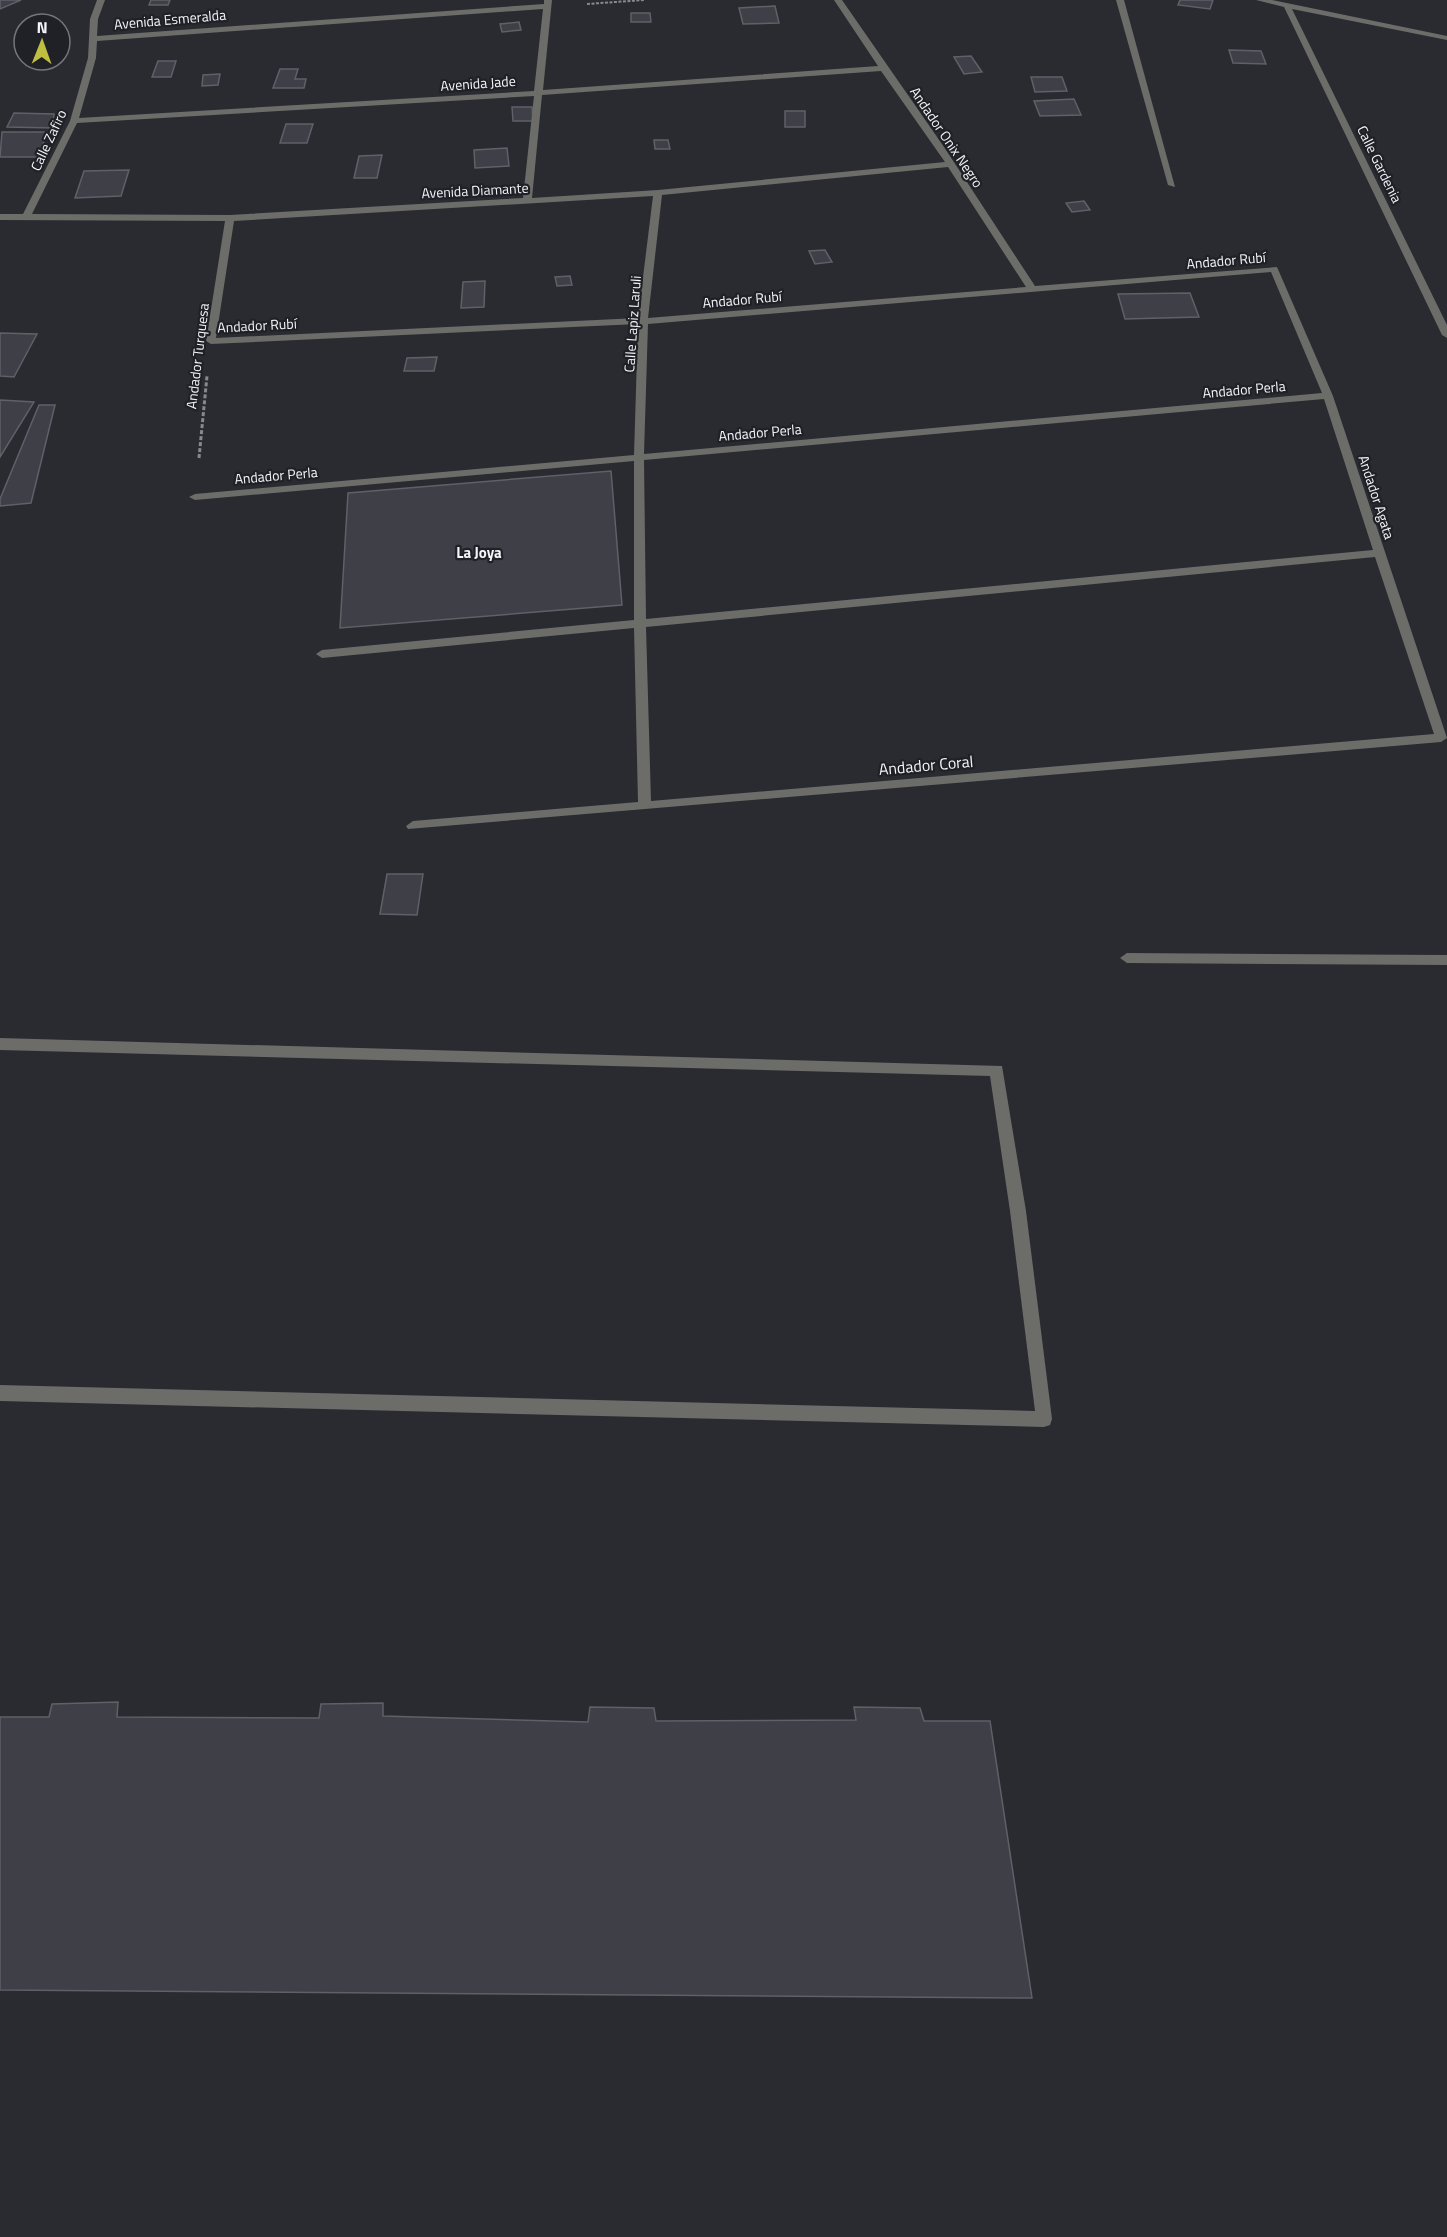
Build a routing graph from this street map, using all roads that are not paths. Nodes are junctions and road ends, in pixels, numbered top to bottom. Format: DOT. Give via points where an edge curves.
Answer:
graph roads {
  1 [pos="101,0"];
  2 [pos="838,0"];
  3 [pos="1120,0"];
  4 [pos="1260,0"];
  5 [pos="548,3"];
  6 [pos="1287,6"];
  7 [pos="1447,38"];
  8 [pos="93,39"];
  9 [pos="882,68"];
  10 [pos="539,93"];
  11 [pos="74,121"];
  12 [pos="950,164"];
  13 [pos="1172,185"];
  14 [pos="658,193"];
  15 [pos="527,201"];
  16 [pos="0,217"];
  17 [pos="26,218"];
  18 [pos="230,218"];
  19 [pos="1274,269"];
  20 [pos="1032,289"];
  21 [pos="643,321"];
  22 [pos="1447,335"];
  23 [pos="211,341"];
  24 [pos="1328,396"];
  25 [pos="639,458"];
  26 [pos="195,498"];
  27 [pos="1380,553"];
  28 [pos="640,622"];
  29 [pos="322,654"];
  30 [pos="1441,738"];
  31 [pos="645,806"];
  32 [pos="413,826"];
  33 [pos="1127,958"];
  34 [pos="1447,960"];
  35 [pos="0,1044"];
  36 [pos="0,1393"];
  1 -- 8 [label="street, Calle Zafiro" via="94,19"];
  2 -- 9 [label="street, Andador Onix Negro"];
  3 -- 13 [label="street"];
  4 -- 6 [label="street"];
  5 -- 8 [label="street, Avenida Esmeralda"];
  5 -- 10 [label="street"];
  6 -- 7 [label="street"];
  6 -- 22 [label="street, Calle Gardenia"];
  8 -- 11 [label="street, Calle Zafiro" via="92,58"];
  9 -- 10 [label="street, Avenida Jade"];
  9 -- 12 [label="street, Andador Onix Negro"];
  10 -- 11 [label="street, Avenida Jade"];
  10 -- 15 [label="street"];
  11 -- 17 [label="street, Calle Zafiro"];
  12 -- 14 [label="street, Avenida Diamante"];
  12 -- 20 [label="street, Andador Onix Negro"];
  14 -- 15 [label="street, Avenida Diamante"];
  14 -- 21 [label="street, Calle Lapiz Laruli"];
  15 -- 18 [label="street, Avenida Diamante"];
  16 -- 17 [label="street, Avenida Diamante"];
  17 -- 18 [label="street, Avenida Diamante"];
  18 -- 23 [label="street, Andador Turquesa"];
  19 -- 20 [label="street, Andador Rubí"];
  19 -- 24 [label="street, Andador Agata"];
  20 -- 21 [label="street, Andador Rubí"];
  21 -- 23 [label="street, Andador Rubí"];
  21 -- 25 [label="street, Calle Lapiz Laruli"];
  24 -- 25 [label="street, Andador Perla"];
  24 -- 27 [label="street, Andador Agata"];
  25 -- 26 [label="street, Andador Perla"];
  25 -- 28 [label="street, Calle Lapiz Laruli"];
  27 -- 28 [label="street"];
  27 -- 30 [label="street, Andador Agata"];
  28 -- 29 [label="street"];
  28 -- 31 [label="street, Calle Lapiz Laruli"];
  30 -- 31 [label="street, Andador Coral"];
  31 -- 32 [label="street, Andador Coral"];
  33 -- 34 [label="street"];
  35 -- 36 [label="street" via="997,1070 1044,1419"];
}
